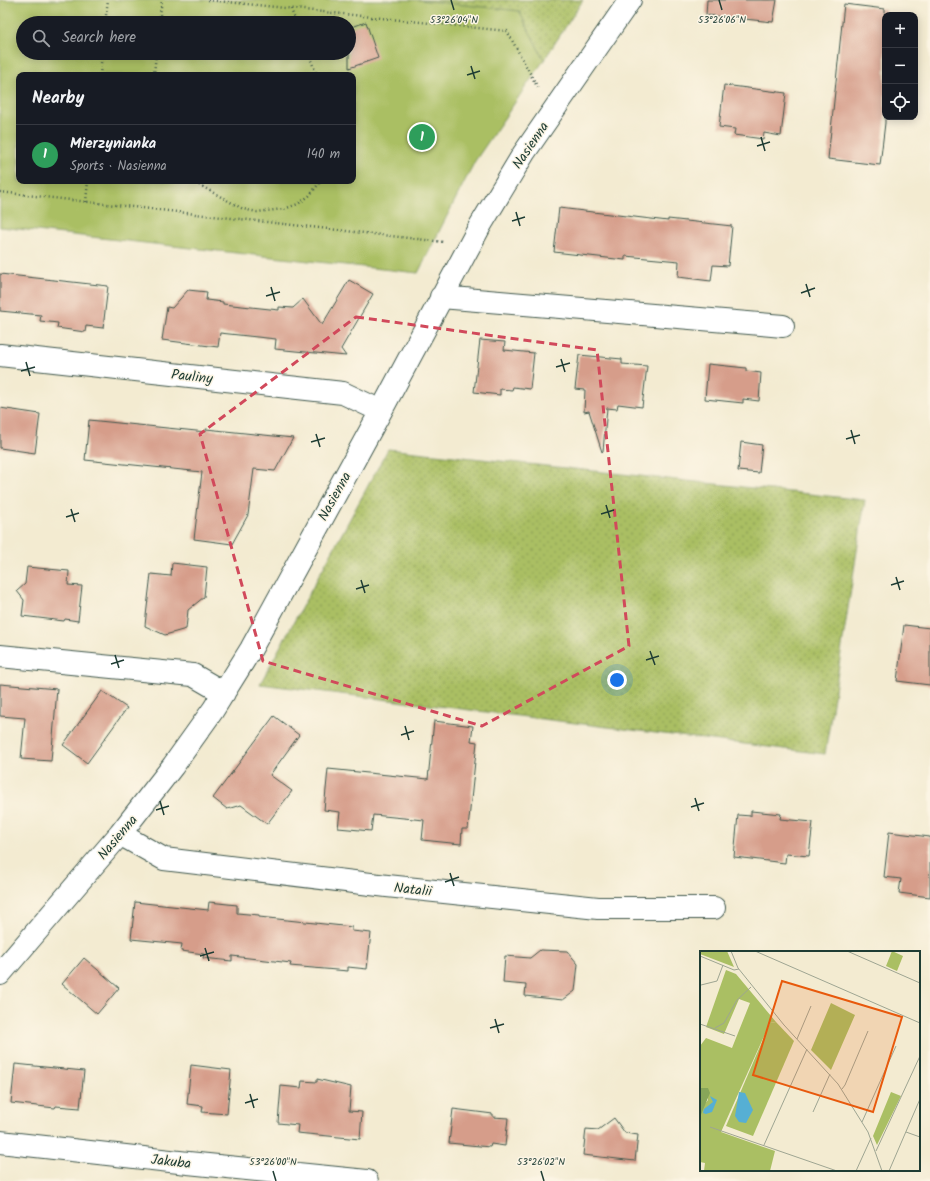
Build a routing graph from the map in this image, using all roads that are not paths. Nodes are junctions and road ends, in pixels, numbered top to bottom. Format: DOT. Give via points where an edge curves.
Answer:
graph roads {
  1 [pos="630,0"];
  2 [pos="441,297"];
  3 [pos="783,326"];
  4 [pos="0,355"];
  5 [pos="381,411"];
  6 [pos="0,656"];
  7 [pos="224,693"];
  8 [pos="120,834"];
  9 [pos="714,908"];
  10 [pos="0,974"];
  11 [pos="0,1142"];
  12 [pos="367,1181"];
  1 -- 2 [label="street, Nasienna" via="515,168"];
  2 -- 3 [label="street"];
  2 -- 5 [label="street, Nasienna"];
  4 -- 5 [label="street, Pauliny" via="343,393"];
  5 -- 7 [label="street, Nasienna" via="251,649"];
  6 -- 7 [label="street" via="193,675"];
  7 -- 8 [label="street, Nasienna" via="195,737"];
  8 -- 9 [label="street, Natalii" via="164,859 598,908"];
  8 -- 10 [label="street, Nasienna"];
  11 -- 12 [label="street, Jakuba"];
}
